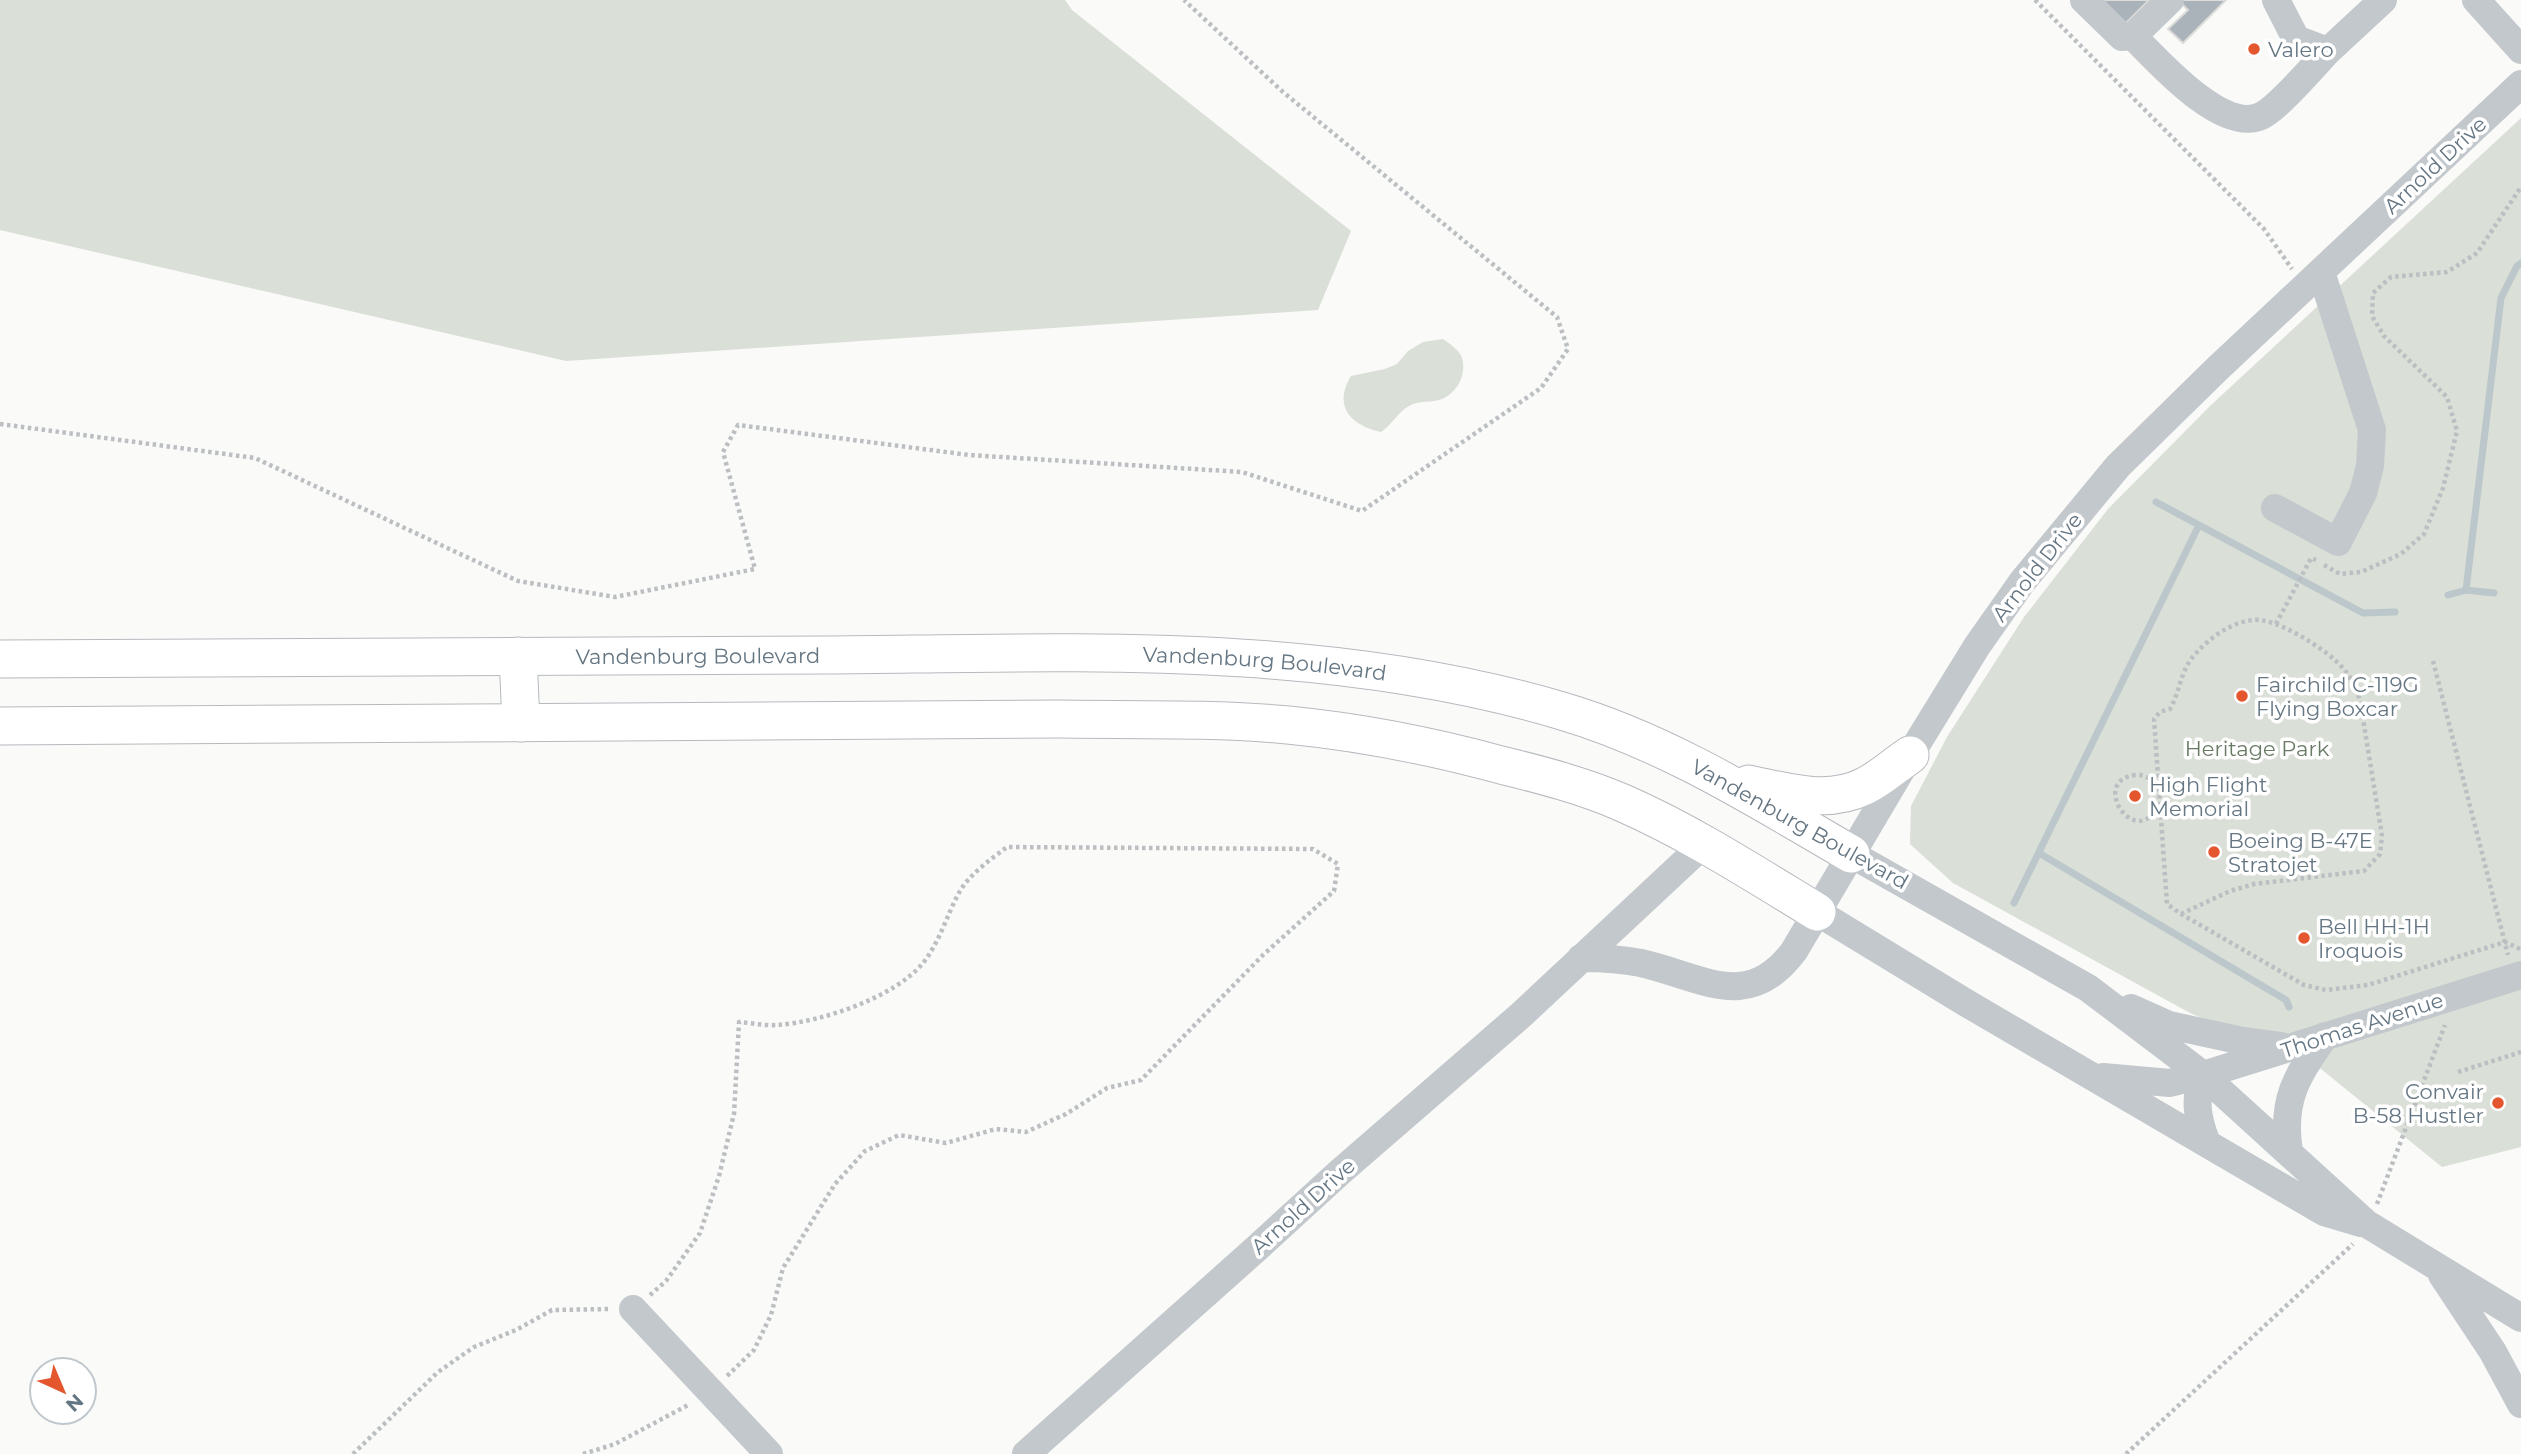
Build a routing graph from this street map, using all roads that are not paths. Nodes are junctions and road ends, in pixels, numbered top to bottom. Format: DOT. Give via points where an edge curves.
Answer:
graph roads {
  1 [pos="2084,0"];
  2 [pos="2170,0"];
  3 [pos="2276,0"];
  4 [pos="2383,0"];
  5 [pos="2476,0"];
  6 [pos="2133,36"];
  7 [pos="2521,50"];
  8 [pos="2328,51"];
  9 [pos="2521,84"];
  10 [pos="2313,279"];
  11 [pos="2275,508"];
  12 [pos="518,656"];
  13 [pos="0,659"];
  14 [pos="521,723"];
  15 [pos="0,726"];
  16 [pos="1910,755"];
  17 [pos="1721,779"];
  18 [pos="1704,844"];
  19 [pos="1851,854"];
  20 [pos="1817,912"];
  21 [pos="1581,958"];
  22 [pos="2517,976"];
  23 [pos="2088,988"];
  24 [pos="2325,1035"];
  25 [pos="2290,1048"];
  26 [pos="2091,1075"];
  27 [pos="2203,1075"];
  28 [pos="2206,1141"];
  29 [pos="2289,1152"];
  30 [pos="2367,1224"];
  31 [pos="2439,1269"];
  32 [pos="633,1309"];
  33 [pos="2521,1318"];
  34 [pos="2521,1404"];
  35 [pos="769,1454"];
  36 [pos="1026,1454"];
  1 -- 6 [label="street" via="2122,37"];
  2 -- 6 [label="street"];
  3 -- 8 [label="street" via="2297,39"];
  4 -- 8 [label="street"];
  5 -- 7 [label="street"];
  6 -- 8 [label="street" via="2218,111 2242,119 2261,116"];
  9 -- 10 [label="street, Arnold Drive"];
  10 -- 11 [label="street" via="2372,430 2370,466 2363,493 2338,542"];
  10 -- 16 [label="street, Arnold Drive" via="2118,466 2022,582"];
  12 -- 13 [label="main road, Vandenburg Boulevard"];
  12 -- 14 [label="main road"];
  12 -- 17 [label="main road, Vandenburg Boulevard" via="1210,655 1308,663 1494,692 1657,745"];
  14 -- 15 [label="main road, Vandenburg Boulevard"];
  14 -- 18 [label="main road, Vandenburg Boulevard" via="1060,719 1287,725 1450,751 1550,778 1620,802"];
  16 -- 17 [label="main road" via="1867,785 1823,797"];
  16 -- 19 [label="street, Arnold Drive"];
  17 -- 19 [label="main road, Vandenburg Boulevard"];
  18 -- 20 [label="main road, Vandenburg Boulevard"];
  18 -- 21 [label="street, Arnold Drive"];
  19 -- 20 [label="street, Arnold Drive"];
  19 -- 23 [label="street, Vandenburg Boulevard"];
  20 -- 21 [label="street, Arnold Drive" via="1786,962 1770,977 1742,987 1640,963"];
  20 -- 26 [label="street, Vandenburg Boulevard"];
  21 -- 36 [label="street, Arnold Drive"];
  22 -- 24 [label="street, Thomas Avenue"];
  23 -- 25 [label="street" via="2169,1025"];
  23 -- 27 [label="street, Vandenburg Boulevard"];
  24 -- 25 [label="street, Thomas Avenue"];
  24 -- 29 [label="street" via="2291,1094 2286,1129"];
  25 -- 27 [label="street, Thomas Avenue"];
  26 -- 27 [label="street, Thomas Avenue" via="2171,1083"];
  26 -- 28 [label="street, Vandenburg Boulevard"];
  27 -- 28 [label="street" via="2196,1107"];
  27 -- 29 [label="street, Vandenburg Boulevard"];
  28 -- 30 [label="street, Vandenburg Boulevard" via="2324,1212"];
  29 -- 30 [label="street, Vandenburg Boulevard"];
  30 -- 31 [label="street, Vandenburg Boulevard"];
  31 -- 33 [label="street, Vandenburg Boulevard"];
  31 -- 34 [label="street"];
  32 -- 35 [label="street"];
}
